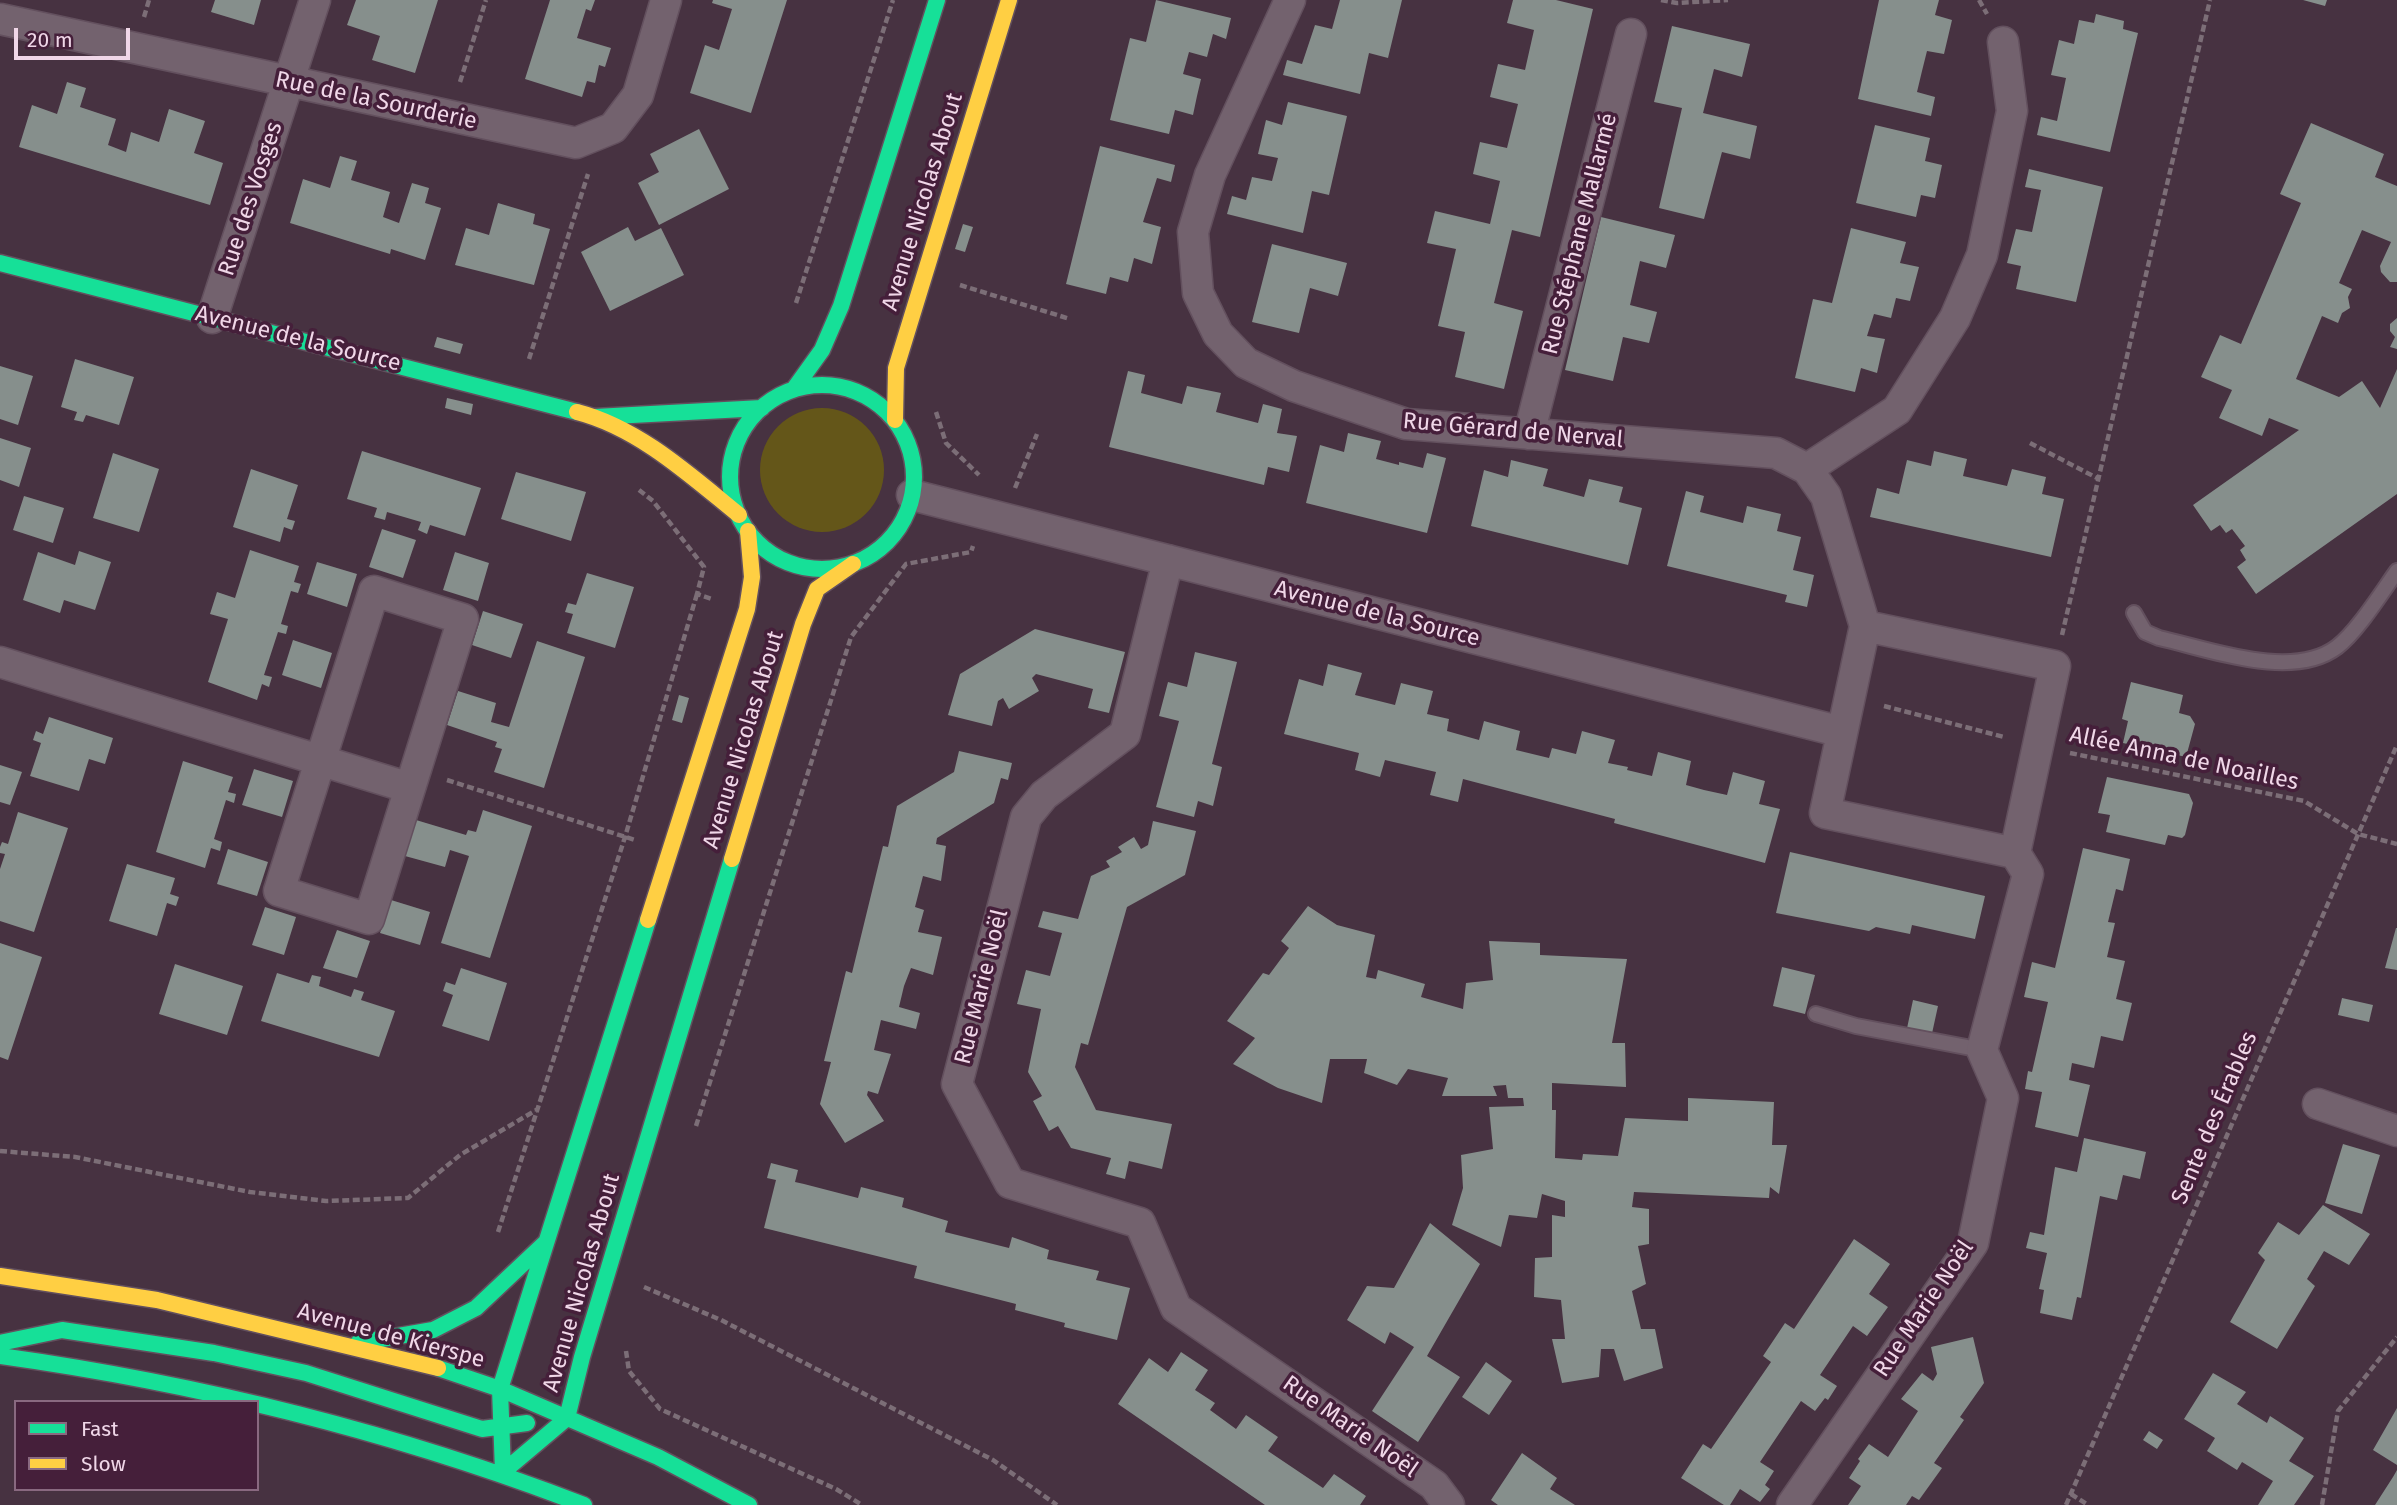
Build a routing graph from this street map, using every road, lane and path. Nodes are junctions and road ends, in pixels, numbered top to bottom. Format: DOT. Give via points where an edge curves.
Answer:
graph roads {
  1 [pos="315,0"];
  2 [pos="486,0"];
  3 [pos="666,0"];
  4 [pos="892,0"];
  5 [pos="937,0"];
  6 [pos="1009,0"];
  7 [pos="1290,0"];
  8 [pos="1661,0"];
  9 [pos="1728,0"];
  10 [pos="2210,0"];
  11 [pos="0,19"];
  12 [pos="1631,34"];
  13 [pos="2003,42"];
  14 [pos="289,82"];
  15 [pos="449,117"];
  16 [pos="591,137"];
  17 [pos="0,262"];
  18 [pos="952,282"];
  19 [pos="796,303"];
  20 [pos="212,318"];
  21 [pos="1070,319"];
  22 [pos="529,360"];
  23 [pos="794,389"];
  24 [pos="762,408"];
  25 [pos="935,408"];
  26 [pos="595,416"];
  27 [pos="895,420"];
  28 [pos="1037,434"];
  29 [pos="1529,435"];
  30 [pos="2029,443"];
  31 [pos="1807,468"];
  32 [pos="2099,479"];
  33 [pos="987,484"];
  34 [pos="1014,490"];
  35 [pos="912,495"];
  36 [pos="739,515"];
  37 [pos="748,531"];
  38 [pos="971,552"];
  39 [pos="1168,560"];
  40 [pos="853,564"];
  41 [pos="2397,571"];
  42 [pos="697,594"];
  43 [pos="2134,613"];
  44 [pos="1865,626"];
  45 [pos="0,662"];
  46 [pos="2055,666"];
  47 [pos="1849,697"];
  48 [pos="1842,732"];
  49 [pos="2397,745"];
  50 [pos="2038,746"];
  51 [pos="320,761"];
  52 [pos="413,779"];
  53 [pos="2358,834"];
  54 [pos="625,837"];
  55 [pos="2397,844"];
  56 [pos="671,851"];
  57 [pos="2015,853"];
  58 [pos="1816,1014"];
  59 [pos="1982,1051"];
  60 [pos="2318,1104"];
  61 [pos="539,1109"];
  62 [pos="695,1129"];
  63 [pos="2397,1131"];
  64 [pos="0,1151"];
  65 [pos="494,1238"];
  66 [pos="547,1241"];
  67 [pos="649,1274"];
  68 [pos="0,1276"];
  69 [pos="644,1287"];
  70 [pos="641,1298"];
  71 [pos="2397,1337"];
  72 [pos="0,1343"];
  73 [pos="342,1345"];
  74 [pos="626,1345"];
  75 [pos="0,1356"];
  76 [pos="500,1389"];
  77 [pos="257,1400"];
  78 [pos="259,1401"];
  79 [pos="567,1418"];
  80 [pos="501,1427"];
  81 [pos="503,1472"];
  82 [pos="2071,1494"];
  83 [pos="584,1505"];
  84 [pos="749,1505"];
  85 [pos="862,1505"];
  86 [pos="1057,1505"];
  87 [pos="1449,1505"];
  88 [pos="1791,1505"];
  89 [pos="2066,1505"];
  90 [pos="2088,1505"];
  91 [pos="2322,1505"];
  1 -- 14 [label="street, Rue des Vosges"];
  2 -- 15 [label="path"];
  3 -- 16 [label="street, Rue de la Sourderie" via="638,95 613,128"];
  4 -- 19 [label="path"];
  5 -- 23 [label="main road, Avenue Nicolas About" via="841,306 822,350"];
  6 -- 27 [label="main road, Avenue Nicolas About" via="896,368"];
  7 -- 29 [label="street, Rue Gérard de Nerval" via="1210,175 1194,232 1198,293 1218,334 1246,363 1294,386 1406,424"];
  8 -- 9 [label="path" via="1677,4"];
  10 -- 32 [label="path"];
  11 -- 14 [label="street, Rue de la Sourderie"];
  12 -- 29 [label="street, Rue Stéphane Mallarmé"];
  13 -- 31 [label="street" via="2012,111 1982,255 1955,318 1897,410"];
  14 -- 15 [label="street, Rue de la Sourderie"];
  14 -- 20 [label="street, Rue des Vosges"];
  15 -- 16 [label="street, Rue de la Sourderie" via="576,143"];
  16 -- 22 [label="path" via="600,163 590,167"];
  17 -- 20 [label="main road, Avenue de la Source"];
  18 -- 21 [label="path"];
  20 -- 26 [label="main road, Avenue de la Source"];
  23 -- 24 [label="main road, Avenue Nicolas About"];
  23 -- 27 [label="main road, Avenue Nicolas About" via="822,385 849,389 875,401"];
  24 -- 26 [label="main road, Avenue de la Source"];
  24 -- 36 [label="main road, Avenue Nicolas About" via="743,430 732,458 731,487"];
  25 -- 33 [label="path" via="946,443"];
  26 -- 36 [label="main road, Avenue de la Source" via="668,458"];
  27 -- 35 [label="main road, Avenue Nicolas About" via="913,461"];
  28 -- 34 [label="path"];
  29 -- 31 [label="street, Rue Gérard de Nerval" via="1776,453"];
  30 -- 32 [label="path"];
  31 -- 44 [label="street" via="1826,496"];
  32 -- 46 [label="path"];
  35 -- 39 [label="street, Avenue de la Source"];
  35 -- 40 [label="main road, Avenue Nicolas About" via="904,521 885,544"];
  36 -- 37 [label="main road, Avenue Nicolas About"];
  37 -- 40 [label="main road, Avenue Nicolas About" via="769,552 795,565 824,569"];
  37 -- 56 [label="main road, Avenue Nicolas About" via="752,577 747,608"];
  38 -- 62 [label="path" via="906,564 851,637"];
  39 -- 48 [label="street, Avenue de la Source"];
  39 -- 87 [label="street, Rue Marie Noël" via="1125,734 1044,796 1026,817 957,1084 1010,1183 1140,1223 1177,1308 1434,1485"];
  40 -- 79 [label="main road, Avenue Nicolas About" via="817,589 803,624"];
  41 -- 43 [label="lane" via="2336,647 2278,664 2160,638 2145,632"];
  42 -- 54 [label="path"];
  44 -- 46 [label="street"];
  44 -- 47 [label="street"];
  45 -- 51 [label="street"];
  46 -- 50 [label="street"];
  47 -- 48 [label="street"];
  47 -- 50 [label="path, Allée Anna de Noailles"];
  48 -- 57 [label="street" via="1825,813"];
  49 -- 53 [label="path, Sente des Érables"];
  50 -- 53 [label="path, Allée Anna de Noailles" via="2304,801"];
  50 -- 57 [label="street"];
  51 -- 52 [label="street"];
  51 -- 52 [label="street" via="279,891 369,919"];
  51 -- 52 [label="street" via="373,591 463,620"];
  52 -- 54 [label="path"];
  53 -- 55 [label="path, Allée Anna de Noailles"];
  53 -- 82 [label="path, Sente des Érables"];
  54 -- 56 [label="path"];
  54 -- 61 [label="path"];
  56 -- 66 [label="main road, Avenue Nicolas About"];
  57 -- 59 [label="street" via="2028,874"];
  58 -- 59 [label="lane"];
  59 -- 88 [label="street, Rue Marie Noël" via="2003,1098 1973,1243"];
  60 -- 63 [label="street"];
  61 -- 64 [label="path" via="460,1155 408,1198 313,1200 75,1157"];
  61 -- 65 [label="path"];
  66 -- 73 [label="main road" via="476,1308 433,1330"];
  66 -- 76 [label="main road, Avenue Nicolas About"];
  67 -- 69 [label="path"];
  68 -- 73 [label="main road, Avenue de Kierspe" via="156,1300"];
  69 -- 70 [label="path"];
  69 -- 86 [label="path" via="721,1320 981,1453"];
  71 -- 91 [label="path" via="2338,1412"];
  72 -- 80 [label="main road" via="62,1330 214,1353 306,1373 482,1429"];
  73 -- 76 [label="main road, Avenue de Kierspe"];
  74 -- 85 [label="path" via="629,1371 660,1409"];
  75 -- 77 [label="main road" via="95,1368"];
  76 -- 79 [label="main road, Avenue de Kierspe"];
  76 -- 80 [label="main road, Avenue Nicolas About"];
  78 -- 81 [label="main road"];
  79 -- 80 [label="main road"];
  79 -- 81 [label="main road, Avenue Nicolas About"];
  79 -- 84 [label="main road, Avenue de Kierspe" via="658,1457"];
  80 -- 81 [label="main road, Avenue Nicolas About"];
  81 -- 83 [label="main road"];
  82 -- 89 [label="path, Sente des Érables"];
  82 -- 90 [label="path"];
}
